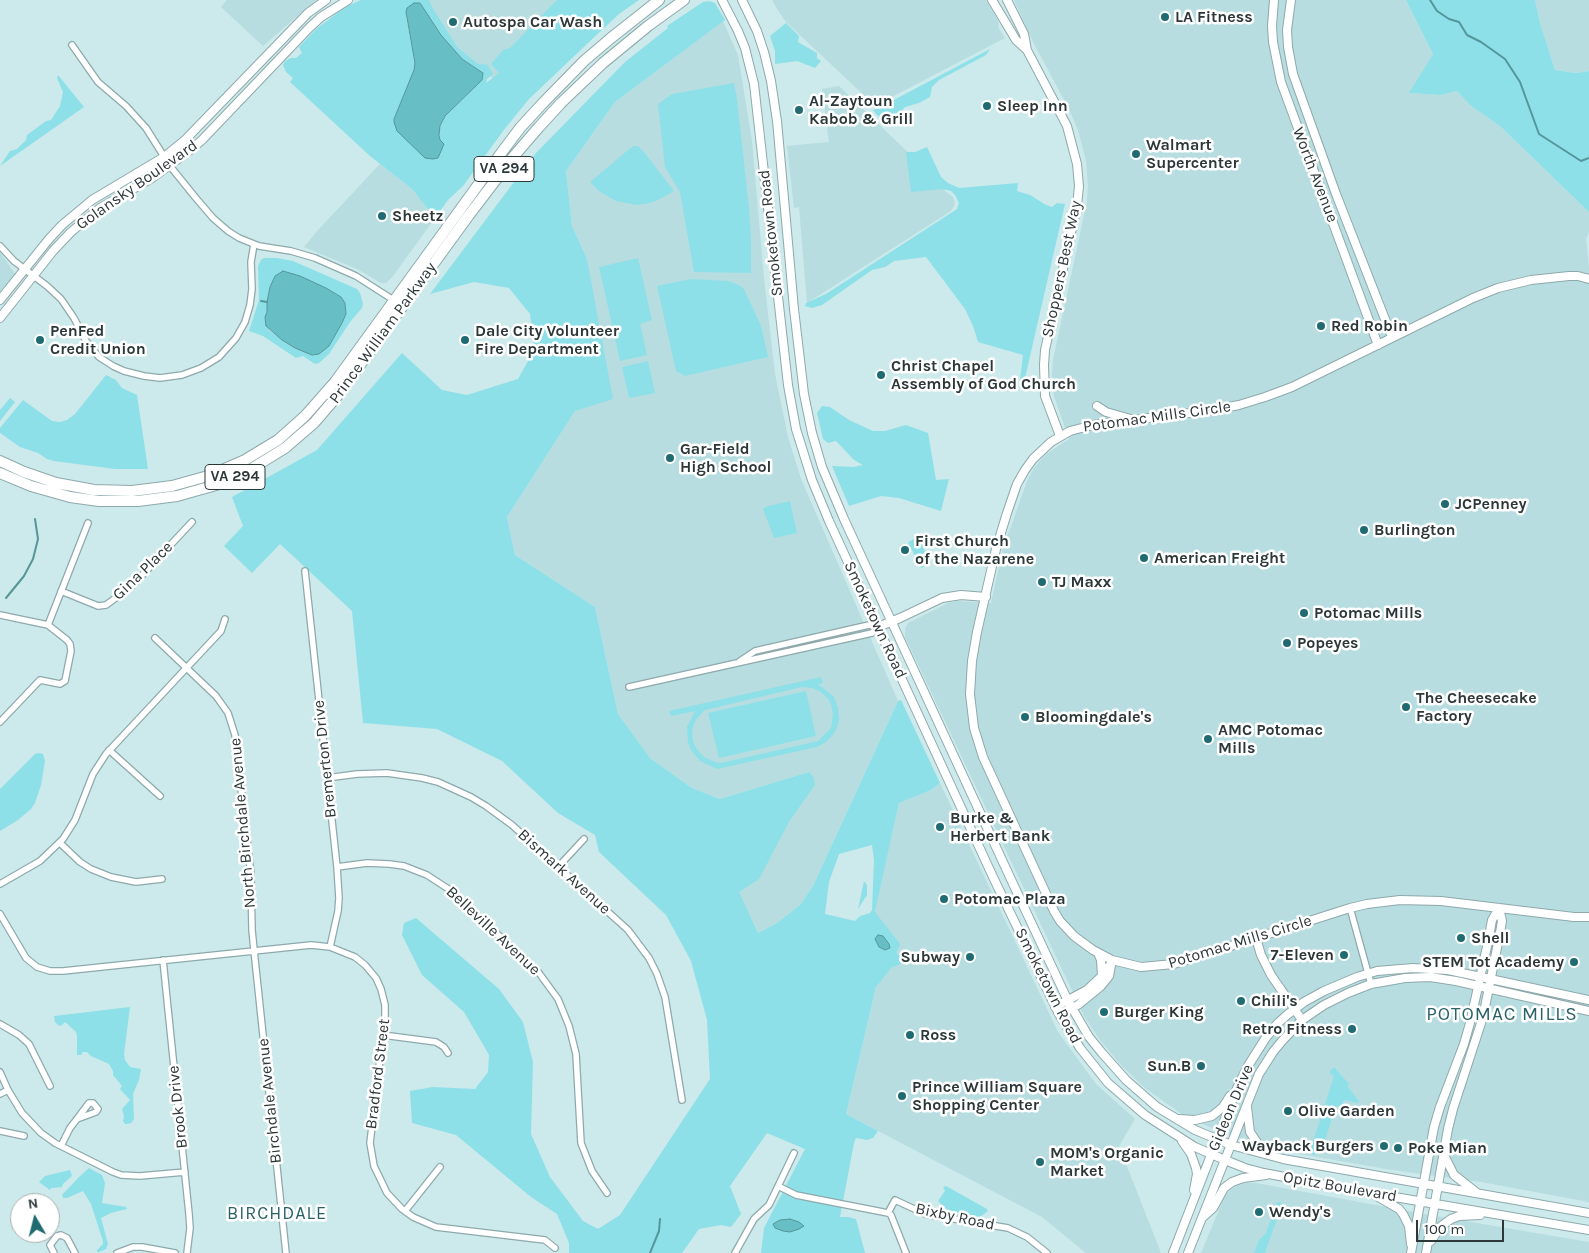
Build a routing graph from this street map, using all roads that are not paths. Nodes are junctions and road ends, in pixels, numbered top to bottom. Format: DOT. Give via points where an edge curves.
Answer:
graph roads {
  1 [pos="326,0"];
  2 [pos="348,0"];
  3 [pos="659,0"];
  4 [pos="684,0"];
  5 [pos="722,0"];
  6 [pos="742,0"];
  7 [pos="992,0"];
  8 [pos="1008,0"];
  9 [pos="1274,0"];
  10 [pos="1291,0"];
  11 [pos="282,40"];
  12 [pos="72,45"];
  13 [pos="290,48"];
  14 [pos="1027,50"];
  15 [pos="164,157"];
  16 [pos="170,166"];
  17 [pos="254,244"];
  18 [pos="0,246"];
  19 [pos="24,269"];
  20 [pos="33,276"];
  21 [pos="1589,279"];
  22 [pos="0,300"];
  23 [pos="394,300"];
  24 [pos="404,306"];
  25 [pos="0,318"];
  26 [pos="1392,337"];
  27 [pos="1378,345"];
  28 [pos="803,383"];
  29 [pos="788,385"];
  30 [pos="1097,406"];
  31 [pos="1136,420"];
  32 [pos="1060,436"];
  33 [pos="0,461"];
  34 [pos="0,473"];
  35 [pos="192,522"];
  36 [pos="88,523"];
  37 [pos="305,571"];
  38 [pos="61,591"];
  39 [pos="986,597"];
  40 [pos="0,615"];
  41 [pos="225,619"];
  42 [pos="892,622"];
  43 [pos="48,625"];
  44 [pos="878,627"];
  45 [pos="155,638"];
  46 [pos="187,668"];
  47 [pos="630,687"];
  48 [pos="0,722"];
  49 [pos="109,750"];
  50 [pos="327,778"];
  51 [pos="972,794"];
  52 [pos="160,796"];
  53 [pos="958,800"];
  54 [pos="584,839"];
  55 [pos="60,843"];
  56 [pos="337,867"];
  57 [pos="558,867"];
  58 [pos="162,879"];
  59 [pos="0,884"];
  60 [pos="1350,908"];
  61 [pos="1498,908"];
  62 [pos="0,914"];
  63 [pos="1589,917"];
  64 [pos="1256,938"];
  65 [pos="330,946"];
  66 [pos="254,950"];
  67 [pos="1098,953"];
  68 [pos="163,960"];
  69 [pos="1112,960"];
  70 [pos="1134,966"];
  71 [pos="1368,974"];
  72 [pos="1105,976"];
  73 [pos="1480,976"];
  74 [pos="1491,979"];
  75 [pos="1371,984"];
  76 [pos="1478,986"];
  77 [pos="1489,989"];
  78 [pos="1589,1000"];
  79 [pos="1070,1004"];
  80 [pos="1294,1009"];
  81 [pos="1588,1010"];
  82 [pos="1057,1011"];
  83 [pos="1302,1020"];
  84 [pos="0,1024"];
  85 [pos="383,1035"];
  86 [pos="448,1053"];
  87 [pos="0,1072"];
  88 [pos="1240,1082"];
  89 [pos="50,1086"];
  90 [pos="8,1090"];
  91 [pos="0,1094"];
  92 [pos="682,1100"];
  93 [pos="1247,1105"];
  94 [pos="76,1119"];
  95 [pos="1176,1119"];
  96 [pos="0,1131"];
  97 [pos="24,1136"];
  98 [pos="1179,1137"];
  99 [pos="1217,1140"];
  100 [pos="1231,1145"];
  101 [pos="61,1146"];
  102 [pos="794,1153"];
  103 [pos="1211,1155"];
  104 [pos="1444,1155"];
  105 [pos="1271,1156"];
  106 [pos="1225,1160"];
  107 [pos="440,1167"];
  108 [pos="185,1172"];
  109 [pos="1272,1175"];
  110 [pos="1424,1184"];
  111 [pos="778,1186"];
  112 [pos="1438,1187"];
  113 [pos="607,1193"];
  114 [pos="1371,1193"];
  115 [pos="1479,1194"];
  116 [pos="1194,1200"];
  117 [pos="1421,1201"];
  118 [pos="1436,1204"];
  119 [pos="405,1211"];
  120 [pos="888,1213"];
  121 [pos="1589,1213"];
  122 [pos="1492,1214"];
  123 [pos="1202,1218"];
  124 [pos="1589,1230"];
  125 [pos="555,1248"];
  126 [pos="1427,1250"];
  127 [pos="1411,1252"];
  128 [pos="54,1253"];
  129 [pos="75,1253"];
  130 [pos="117,1253"];
  131 [pos="175,1253"];
  132 [pos="186,1253"];
  133 [pos="286,1253"];
  134 [pos="735,1253"];
  135 [pos="906,1253"];
  136 [pos="1047,1253"];
  137 [pos="1173,1253"];
  138 [pos="1188,1253"];
  1 -- 11 [label="street, Golansky Boulevard"];
  2 -- 13 [label="street, Golansky Boulevard" via="321,17"];
  3 -- 23 [label="highway, Prince William Parkway / VA 294" via="597,49 542,104 502,152"];
  4 -- 24 [label="highway, Prince William Parkway / VA 294" via="603,63 539,127 499,175"];
  5 -- 29 [label="street, Smoketown Road" via="745,48 754,84"];
  6 -- 28 [label="street, Smoketown Road" via="757,31 771,81"];
  7 -- 14 [label="street, Shoppers Best Way" via="1016,40"];
  8 -- 14 [label="street, Shoppers Best Way" via="1024,34"];
  9 -- 27 [label="street, Worth Avenue" via="1273,42 1281,82"];
  10 -- 26 [label="street, Worth Avenue" via="1287,30 1293,74"];
  11 -- 13 [label="street"];
  11 -- 15 [label="street, Golansky Boulevard" via="186,140"];
  12 -- 15 [label="street" via="98,82 146,128"];
  13 -- 16 [label="street, Golansky Boulevard" via="202,140"];
  14 -- 32 [label="street, Shoppers Best Way" via="1067,126 1075,152 1078,179 1077,206 1044,364 1045,396"];
  15 -- 16 [label="street"];
  15 -- 19 [label="street, Golansky Boulevard" via="77,212"];
  16 -- 17 [label="street" via="219,224"];
  16 -- 20 [label="street, Golansky Boulevard" via="87,218 58,244"];
  17 -- 20 [label="street" via="252,297 242,329 213,361 176,377 144,376 108,363 92,349 61,299"];
  17 -- 23 [label="street" via="315,258 356,276"];
  18 -- 19 [label="street"];
  19 -- 20 [label="street"];
  19 -- 22 [label="street, Golansky Boulevard"];
  20 -- 25 [label="street, Golansky Boulevard"];
  21 -- 26 [label="street, Potomac Mills Circle" via="1569,276 1499,288"];
  23 -- 24 [label="street"];
  23 -- 33 [label="highway, Prince William Parkway / VA 294" via="335,382 305,416 278,440 227,469 172,486 109,491 56,483"];
  24 -- 34 [label="highway, Prince William Parkway / VA 294" via="314,423 268,459 216,485 157,500 99,501 48,492"];
  26 -- 27 [label="street, Potomac Mills Circle"];
  27 -- 31 [label="street, Potomac Mills Circle" via="1265,397 1224,409"];
  28 -- 29 [label="street"];
  28 -- 42 [label="street, Smoketown Road" via="807,414 822,467"];
  29 -- 44 [label="street, Smoketown Road" via="796,429 812,480"];
  30 -- 31 [label="street" via="1106,412"];
  31 -- 32 [label="street, Potomac Mills Circle" via="1093,425"];
  32 -- 39 [label="street, Potomac Mills Circle" via="1033,459 1016,484 996,549"];
  35 -- 38 [label="street, Gina Place" via="132,586 106,606 98,606"];
  36 -- 38 [label="street"];
  37 -- 50 [label="street, Bremerton Drive"];
  38 -- 43 [label="street"];
  39 -- 42 [label="street" via="961,595 942,598"];
  39 -- 67 [label="street, Potomac Mills Circle" via="971,674 971,708 979,744 1054,911 1074,936"];
  40 -- 43 [label="street"];
  41 -- 46 [label="street" via="220,631"];
  42 -- 44 [label="street"];
  42 -- 51 [label="street, Smoketown Road"];
  43 -- 48 [label="street" via="70,644 65,681 60,684 40,680"];
  44 -- 47 [label="street" via="872,633"];
  44 -- 53 [label="street, Smoketown Road"];
  45 -- 46 [label="street, North Birchdale Avenue"];
  46 -- 49 [label="street"];
  46 -- 66 [label="street, North Birchdale Avenue" via="223,704 233,725 251,875"];
  49 -- 52 [label="street"];
  49 -- 55 [label="street" via="93,774 75,820"];
  50 -- 56 [label="street, Bremerton Drive"];
  50 -- 57 [label="street, Bismark Avenue" via="387,773 438,782 498,814"];
  51 -- 53 [label="street"];
  51 -- 79 [label="street, Smoketown Road"];
  53 -- 82 [label="street, Smoketown Road"];
  54 -- 57 [label="street"];
  55 -- 58 [label="street" via="80,862 111,878 136,882"];
  55 -- 59 [label="street" via="40,861"];
  56 -- 65 [label="street, Bremerton Drive" via="338,911"];
  56 -- 113 [label="street, Belleville Avenue" via="389,864 427,875 450,890 539,973 558,999 570,1026 576,1054 581,1143 592,1171"];
  57 -- 92 [label="street, Bismark Avenue" via="628,930 649,958 665,997"];
  60 -- 61 [label="street, Potomac Mills Circle" via="1420,900"];
  60 -- 64 [label="street, Potomac Mills Circle"];
  60 -- 71 [label="street"];
  61 -- 63 [label="street, Potomac Mills Circle"];
  61 -- 73 [label="street"];
  61 -- 74 [label="street" via="1502,921"];
  62 -- 68 [label="street, Bradford Street" via="26,958 44,970 57,972"];
  64 -- 70 [label="street, Potomac Mills Circle" via="1174,964"];
  64 -- 80 [label="street" via="1266,966"];
  65 -- 66 [label="street, Bradford Street"];
  65 -- 85 [label="street, Bradford Street" via="355,957 376,978 385,1005"];
  66 -- 68 [label="street, Bradford Street"];
  66 -- 133 [label="street, Birchdale Avenue"];
  67 -- 69 [label="street, Potomac Mills Circle"];
  67 -- 72 [label="street"];
  68 -- 108 [label="street, Brook Drive"];
  69 -- 70 [label="street, Potomac Mills Circle"];
  69 -- 72 [label="street"];
  70 -- 72 [label="street"];
  71 -- 73 [label="street, Gideon Drive" via="1395,969 1434,968"];
  71 -- 75 [label="street"];
  71 -- 80 [label="street, Gideon Drive" via="1340,983"];
  72 -- 79 [label="street" via="1093,994"];
  73 -- 74 [label="street, Gideon Drive"];
  73 -- 76 [label="street"];
  74 -- 77 [label="street"];
  74 -- 78 [label="street, Gideon Drive"];
  75 -- 76 [label="street, Gideon Drive" via="1419,977"];
  75 -- 83 [label="street, Gideon Drive" via="1324,1004"];
  76 -- 77 [label="street, Gideon Drive"];
  76 -- 110 [label="street" via="1464,1044 1434,1127"];
  77 -- 81 [label="street, Gideon Drive"];
  77 -- 104 [label="street" via="1476,1042 1453,1109"];
  78 -- 81 [label="street"];
  79 -- 82 [label="street"];
  79 -- 95 [label="street, Smoketown Road" via="1089,1037 1112,1066 1141,1094"];
  80 -- 83 [label="street"];
  80 -- 88 [label="street, Gideon Drive" via="1265,1039"];
  82 -- 98 [label="street, Smoketown Road" via="1080,1048 1108,1083 1136,1108"];
  83 -- 93 [label="street, Gideon Drive" via="1265,1063"];
  84 -- 89 [label="street" via="29,1044"];
  85 -- 86 [label="street" via="436,1042"];
  85 -- 119 [label="street, Bradford Street" via="370,1133 372,1154 378,1177 387,1193"];
  87 -- 90 [label="street"];
  88 -- 95 [label="street" via="1223,1107 1212,1116 1196,1120"];
  88 -- 99 [label="street, Gideon Drive"];
  90 -- 91 [label="street"];
  90 -- 101 [label="street" via="31,1123"];
  93 -- 100 [label="street, Gideon Drive"];
  93 -- 105 [label="street" via="1250,1132"];
  94 -- 101 [label="street"];
  95 -- 99 [label="street, Smoketown Road"];
  96 -- 97 [label="street"];
  98 -- 103 [label="street, Smoketown Road"];
  98 -- 116 [label="street" via="1196,1168"];
  99 -- 100 [label="street, Opitz Boulevard"];
  99 -- 103 [label="street, Gideon Drive"];
  100 -- 105 [label="street, Opitz Boulevard"];
  100 -- 106 [label="street, Gideon Drive"];
  101 -- 108 [label="street" via="121,1175"];
  102 -- 111 [label="street"];
  103 -- 106 [label="street, Opitz Boulevard"];
  103 -- 116 [label="street, Gideon Drive"];
  104 -- 112 [label="street"];
  104 -- 115 [label="street" via="1454,1175"];
  105 -- 110 [label="street, Opitz Boulevard"];
  106 -- 109 [label="street, Opitz Boulevard"];
  106 -- 123 [label="street, Gideon Drive"];
  107 -- 119 [label="street"];
  108 -- 132 [label="street, Brook Drive" via="190,1228"];
  109 -- 114 [label="street, Opitz Boulevard"];
  109 -- 123 [label="street" via="1232,1182"];
  110 -- 112 [label="street, Opitz Boulevard"];
  110 -- 117 [label="street"];
  111 -- 120 [label="street" via="796,1195"];
  111 -- 134 [label="street" via="769,1205 754,1219"];
  112 -- 115 [label="street, Opitz Boulevard"];
  112 -- 118 [label="street"];
  114 -- 117 [label="street, Opitz Boulevard"];
  114 -- 127 [label="street" via="1403,1214 1409,1226"];
  115 -- 121 [label="street, Opitz Boulevard"];
  116 -- 137 [label="street, Gideon Drive"];
  117 -- 118 [label="street, Opitz Boulevard"];
  117 -- 127 [label="street"];
  118 -- 122 [label="street, Opitz Boulevard"];
  118 -- 126 [label="street"];
  119 -- 125 [label="street, Bradford Street" via="436,1227 545,1240"];
  120 -- 135 [label="street"];
  120 -- 136 [label="street, Bixby Road" via="895,1200 925,1214 1008,1228 1027,1236"];
  122 -- 124 [label="street, Opitz Boulevard"];
  122 -- 126 [label="street" via="1459,1216 1445,1222"];
  123 -- 138 [label="street, Gideon Drive"];
  128 -- 129 [label="street" via="50,1245 61,1235 67,1238"];
  130 -- 131 [label="street" via="142,1247"];
}
